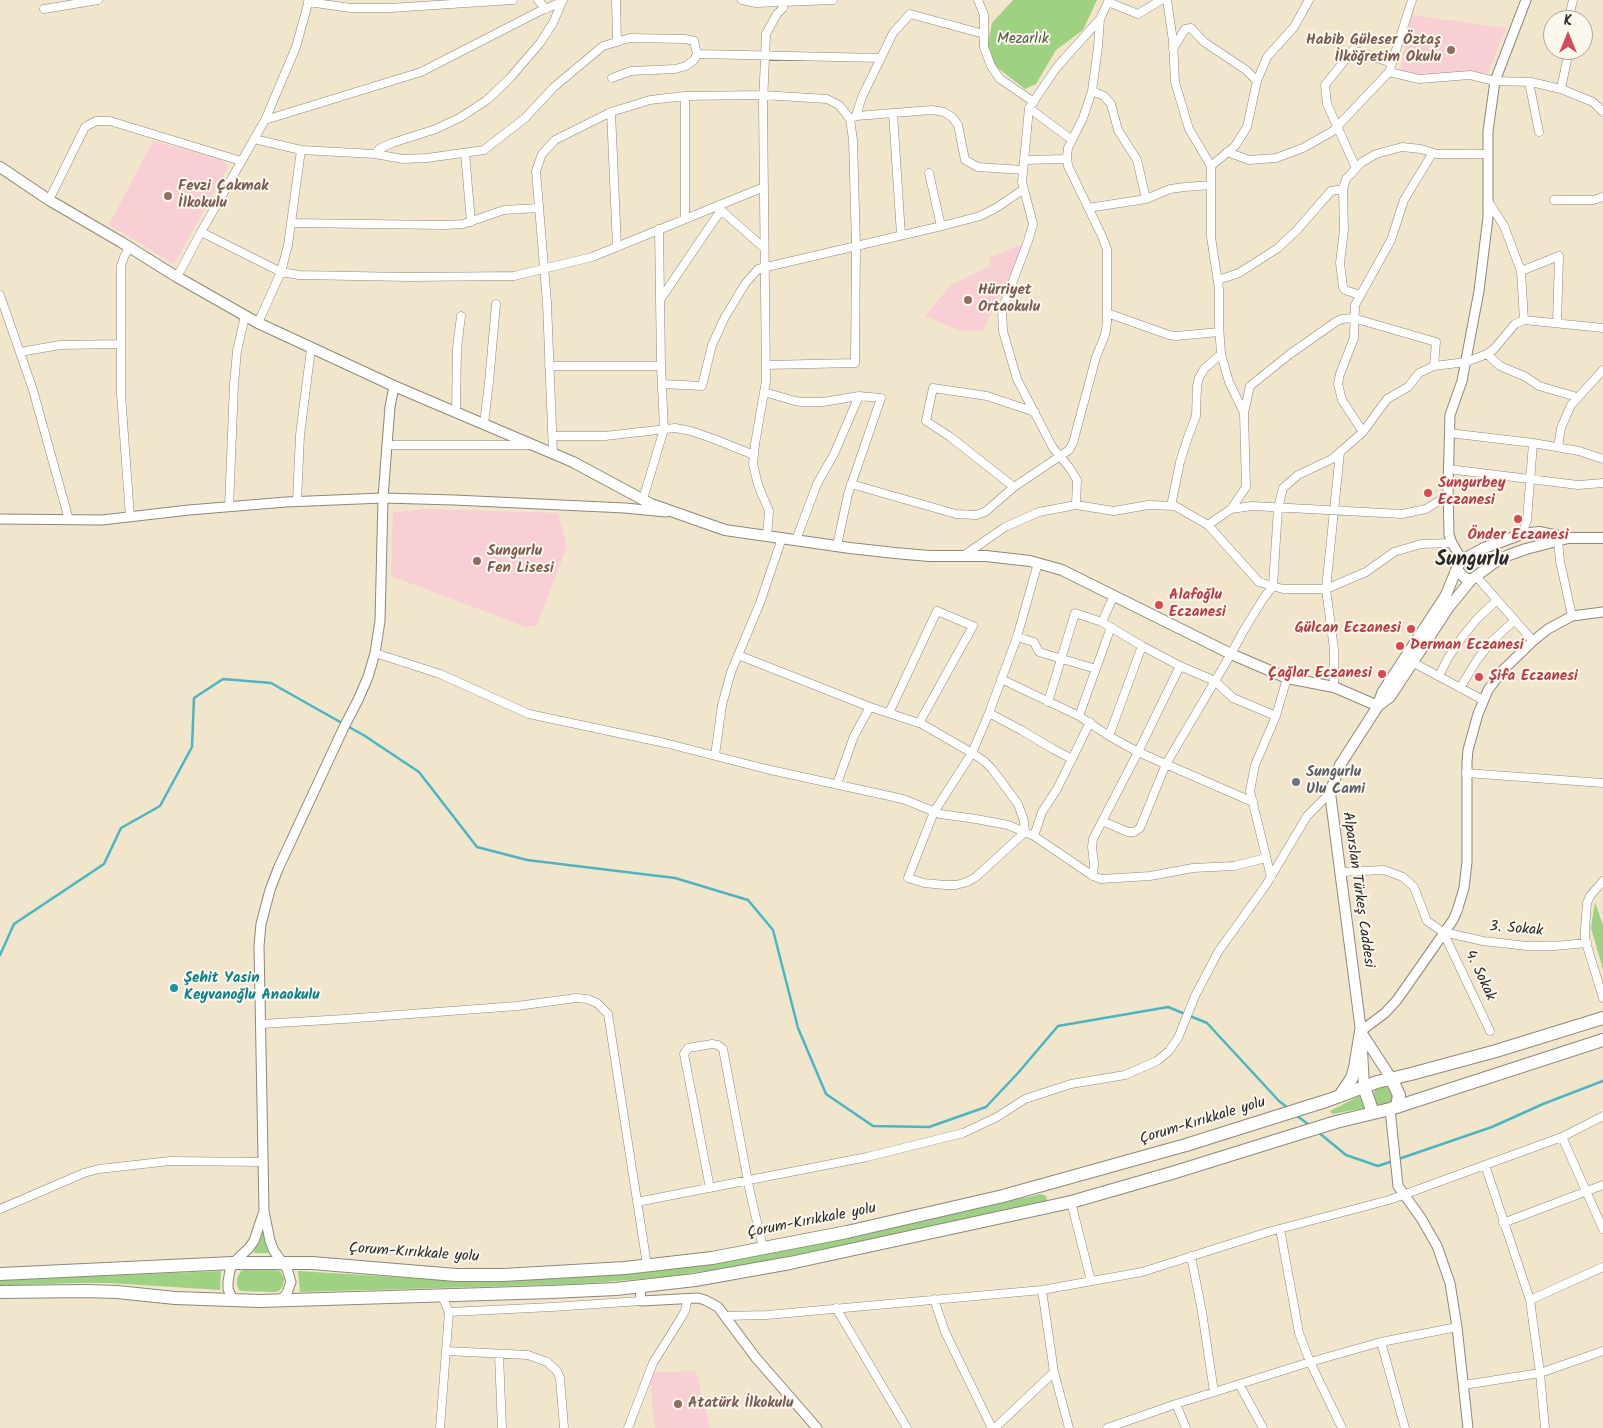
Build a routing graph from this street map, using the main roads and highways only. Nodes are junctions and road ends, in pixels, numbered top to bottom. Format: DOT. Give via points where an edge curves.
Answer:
graph roads {
  1 [pos="2,169"];
  2 [pos="1522,534"];
  3 [pos="1603,538"];
  4 [pos="1563,539"];
  5 [pos="1478,550"];
  6 [pos="1521,550"];
  7 [pos="1460,564"];
  8 [pos="1487,568"];
  9 [pos="1473,578"];
  10 [pos="1338,688"];
  11 [pos="1382,694"];
  12 [pos="1378,706"];
  13 [pos="1603,1018"];
  14 [pos="1361,1031"];
  15 [pos="1603,1040"];
  16 [pos="1390,1078"];
  17 [pos="1364,1087"];
  18 [pos="1334,1098"];
  19 [pos="1393,1108"];
  20 [pos="1373,1113"];
  21 [pos="0,1274"];
  22 [pos="0,1292"];
  1 -- 10 [label="main road" via="258,323 394,386 573,462 651,504 725,530 929,556 1030,560 1062,570 1288,678"];
  2 -- 4 [label="main road" via="1540,532"];
  2 -- 5 [label="main road"];
  2 -- 6 [label="main road"];
  3 -- 4 [label="main road"];
  4 -- 6 [label="main road"];
  5 -- 7 [label="main road"];
  5 -- 8 [label="main road" via="1486,557"];
  6 -- 8 [label="main road"];
  7 -- 9 [label="main road" via="1462,575"];
  7 -- 11 [label="main road, Alparslan Türkeş Caddesi" via="1446,595"];
  8 -- 9 [label="main road"];
  9 -- 12 [label="main road, Alparslan Türkeş Caddesi" via="1452,602 1390,697"];
  10 -- 11 [label="main road"];
  10 -- 12 [label="main road"];
  11 -- 12 [label="main road, Alparslan Türkeş Caddesi"];
  12 -- 14 [label="main road, Alparslan Türkeş Caddesi" via="1340,765 1330,793"];
  13 -- 16 [label="highway, Çorum-Kırıkkale yolu" via="1496,1051"];
  14 -- 16 [label="main road"];
  14 -- 17 [label="main road, Alparslan Türkeş Caddesi"];
  14 -- 18 [label="highway" via="1352,1078"];
  15 -- 19 [label="highway"];
  16 -- 17 [label="highway, Çorum-Kırıkkale yolu"];
  16 -- 19 [label="highway" via="1399,1095"];
  17 -- 18 [label="highway, Çorum-Kırıkkale yolu"];
  17 -- 20 [label="highway"];
  18 -- 21 [label="highway, Çorum-Kırıkkale yolu" via="1186,1145 1003,1196 847,1232 712,1258 563,1272 456,1275 284,1263"];
  19 -- 20 [label="highway"];
  20 -- 22 [label="highway" via="1071,1202 790,1263 695,1280 551,1292 281,1300 175,1298 102,1291"];
}
